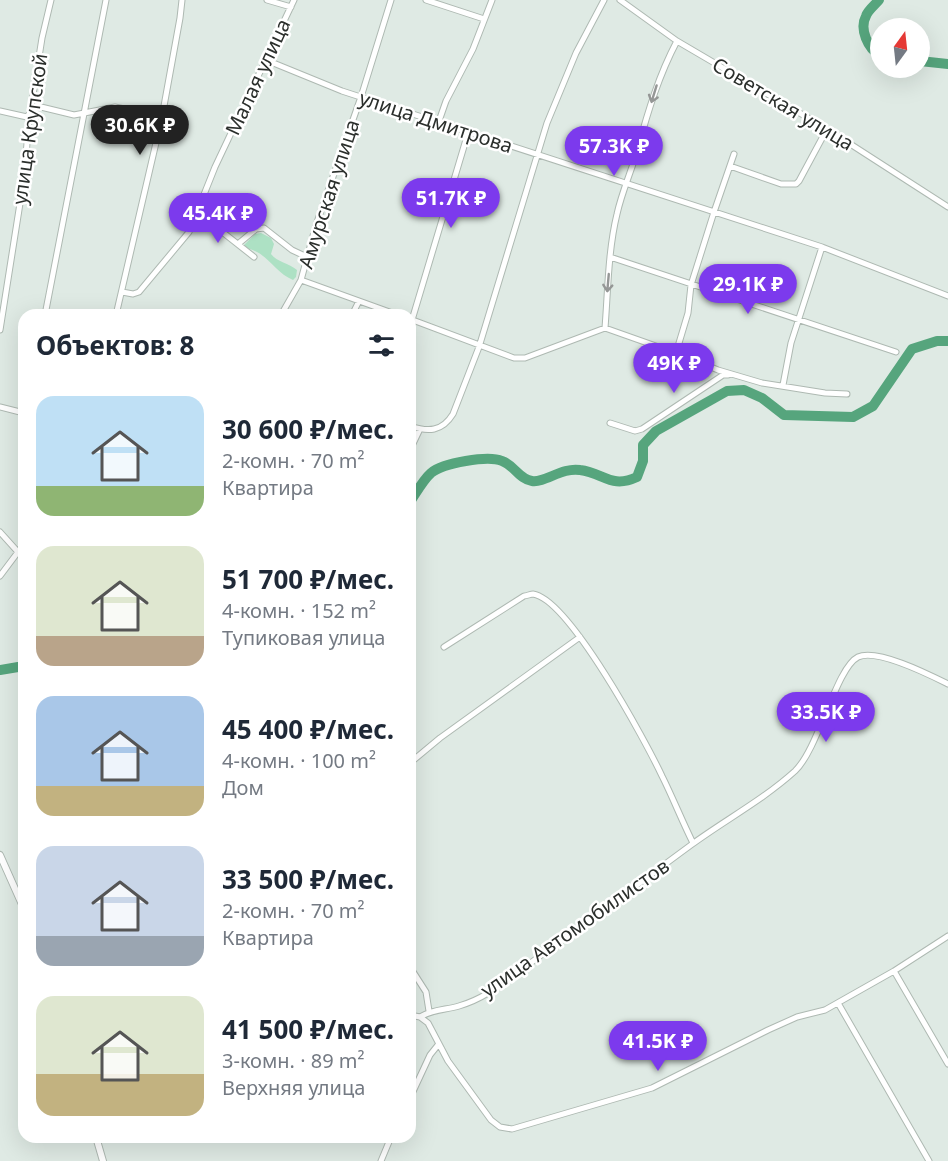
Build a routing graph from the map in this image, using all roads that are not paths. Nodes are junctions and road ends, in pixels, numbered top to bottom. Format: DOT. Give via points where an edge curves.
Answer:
graph roads {
  1 [pos="51,0"];
  2 [pos="106,0"];
  3 [pos="182,0"];
  4 [pos="267,0"];
  5 [pos="294,0"];
  6 [pos="391,0"];
  7 [pos="426,0"];
  8 [pos="492,0"];
  9 [pos="604,0"];
  10 [pos="620,0"];
  11 [pos="291,8"];
  12 [pos="484,19"];
  13 [pos="677,41"];
  14 [pos="266,60"];
  15 [pos="361,97"];
  16 [pos="32,110"];
  17 [pos="0,111"];
  18 [pos="83,112"];
  19 [pos="162,117"];
  20 [pos="439,122"];
  21 [pos="827,129"];
  22 [pos="468,132"];
  23 [pos="734,154"];
  24 [pos="538,156"];
  25 [pos="730,166"];
  26 [pos="625,183"];
  27 [pos="948,207"];
  28 [pos="197,212"];
  29 [pos="714,212"];
  30 [pos="238,244"];
  31 [pos="822,247"];
  32 [pos="254,257"];
  33 [pos="308,257"];
  34 [pos="610,257"];
  35 [pos="301,280"];
  36 [pos="691,285"];
  37 [pos="122,292"];
  38 [pos="948,296"];
  39 [pos="359,301"];
  40 [pos="46,309"];
  41 [pos="118,309"];
  42 [pos="284,309"];
  43 [pos="355,309"];
  44 [pos="381,309"];
  45 [pos="414,309"];
  46 [pos="798,320"];
  47 [pos="416,322"];
  48 [pos="605,328"];
  49 [pos="0,330"];
  50 [pos="479,347"];
  51 [pos="896,352"];
  52 [pos="676,353"];
  53 [pos="733,375"];
  54 [pos="783,385"];
  55 [pos="847,394"];
  56 [pos="0,407"];
  57 [pos="18,412"];
  58 [pos="610,423"];
  59 [pos="416,428"];
  60 [pos="420,429"];
  61 [pos="416,437"];
  62 [pos="0,532"];
  63 [pos="18,552"];
  64 [pos="0,576"];
  65 [pos="580,637"];
  66 [pos="444,647"];
  67 [pos="948,684"];
  68 [pos="416,759"];
  69 [pos="693,843"];
  70 [pos="0,855"];
  71 [pos="18,893"];
  72 [pos="948,936"];
  73 [pos="894,971"];
  74 [pos="416,976"];
  75 [pos="838,1003"];
  76 [pos="429,1011"];
  77 [pos="416,1016"];
  78 [pos="420,1017"];
  79 [pos="438,1045"];
  80 [pos="948,1064"];
  81 [pos="416,1085"];
  82 [pos="98,1143"];
  83 [pos="388,1143"];
  84 [pos="103,1161"];
  85 [pos="381,1161"];
  86 [pos="929,1161"];
  1 -- 16 [label="street, улица Крупской"];
  2 -- 18 [label="street"];
  3 -- 19 [label="street"];
  4 -- 11 [label="street"];
  5 -- 11 [label="street, Малая улица"];
  6 -- 15 [label="street, Амурская улица"];
  7 -- 12 [label="street"];
  8 -- 12 [label="street"];
  9 -- 24 [label="street" via="569,70"];
  10 -- 13 [label="street, Советская улица"];
  11 -- 14 [label="street, Малая улица"];
  12 -- 20 [label="street"];
  13 -- 21 [label="street, Советская улица"];
  13 -- 26 [label="street, one-way" via="657,84"];
  14 -- 15 [label="street, улица Дмитрова"];
  14 -- 28 [label="street, Малая улица"];
  15 -- 20 [label="street, улица Дмитрова"];
  15 -- 33 [label="street, Амурская улица"];
  16 -- 17 [label="street" via="27,117"];
  16 -- 18 [label="street" via="41,107 74,115"];
  16 -- 49 [label="street, улица Крупской"];
  18 -- 19 [label="street" via="115,107"];
  18 -- 40 [label="street"];
  19 -- 37 [label="street"];
  20 -- 22 [label="street, улица Дмитрова"];
  21 -- 25 [label="street" via="795,184"];
  21 -- 27 [label="street, Советская улица"];
  22 -- 24 [label="street, улица Дмитрова"];
  22 -- 45 [label="street"];
  23 -- 25 [label="street"];
  24 -- 26 [label="street, улица Дмитрова"];
  24 -- 50 [label="street"];
  25 -- 29 [label="street"];
  26 -- 29 [label="street, улица Дмитрова"];
  26 -- 34 [label="street"];
  28 -- 30 [label="street"];
  28 -- 37 [label="street, Малая улица" via="189,232 143,288 133,294"];
  29 -- 31 [label="street, улица Дмитрова"];
  29 -- 36 [label="street"];
  30 -- 32 [label="street"];
  30 -- 33 [label="street" via="256,228 264,228"];
  31 -- 38 [label="street, улица Дмитрова"];
  31 -- 46 [label="street"];
  33 -- 35 [label="street, Амурская улица"];
  34 -- 36 [label="street"];
  34 -- 48 [label="street, one-way"];
  35 -- 39 [label="street"];
  35 -- 42 [label="street, Амурская улица"];
  36 -- 46 [label="street"];
  36 -- 52 [label="street" via="688,313"];
  37 -- 41 [label="street"];
  39 -- 43 [label="street"];
  39 -- 44 [label="street"];
  46 -- 51 [label="street"];
  46 -- 54 [label="street"];
  47 -- 50 [label="street"];
  48 -- 50 [label="street" via="525,358"];
  48 -- 52 [label="street"];
  50 -- 60 [label="street" via="447,424 434,430"];
  52 -- 53 [label="street"];
  53 -- 54 [label="street"];
  53 -- 58 [label="street" via="723,375 642,429 636,431"];
  54 -- 55 [label="street"];
  56 -- 57 [label="street"];
  59 -- 60 [label="street"];
  60 -- 61 [label="street"];
  62 -- 63 [label="street"];
  63 -- 64 [label="street"];
  65 -- 66 [label="street" via="564,617 532,594"];
  65 -- 68 [label="street"];
  65 -- 69 [label="street" via="645,742"];
  67 -- 69 [label="street, улица Автомобилистов" via="873,655 856,658 844,674 798,768 781,784"];
  69 -- 76 [label="street, улица Автомобилистов" via="488,993 461,1006"];
  70 -- 71 [label="street"];
  72 -- 73 [label="street"];
  73 -- 75 [label="street"];
  73 -- 80 [label="street"];
  74 -- 76 [label="street" via="426,992"];
  75 -- 79 [label="street" via="768,1030 652,1088 512,1129 491,1120"];
  75 -- 86 [label="street"];
  76 -- 78 [label="street, улица Автомобилистов"];
  77 -- 78 [label="street"];
  78 -- 79 [label="street" via="428,1023"];
  79 -- 81 [label="street"];
  82 -- 84 [label="street"];
  83 -- 85 [label="street"];
}
